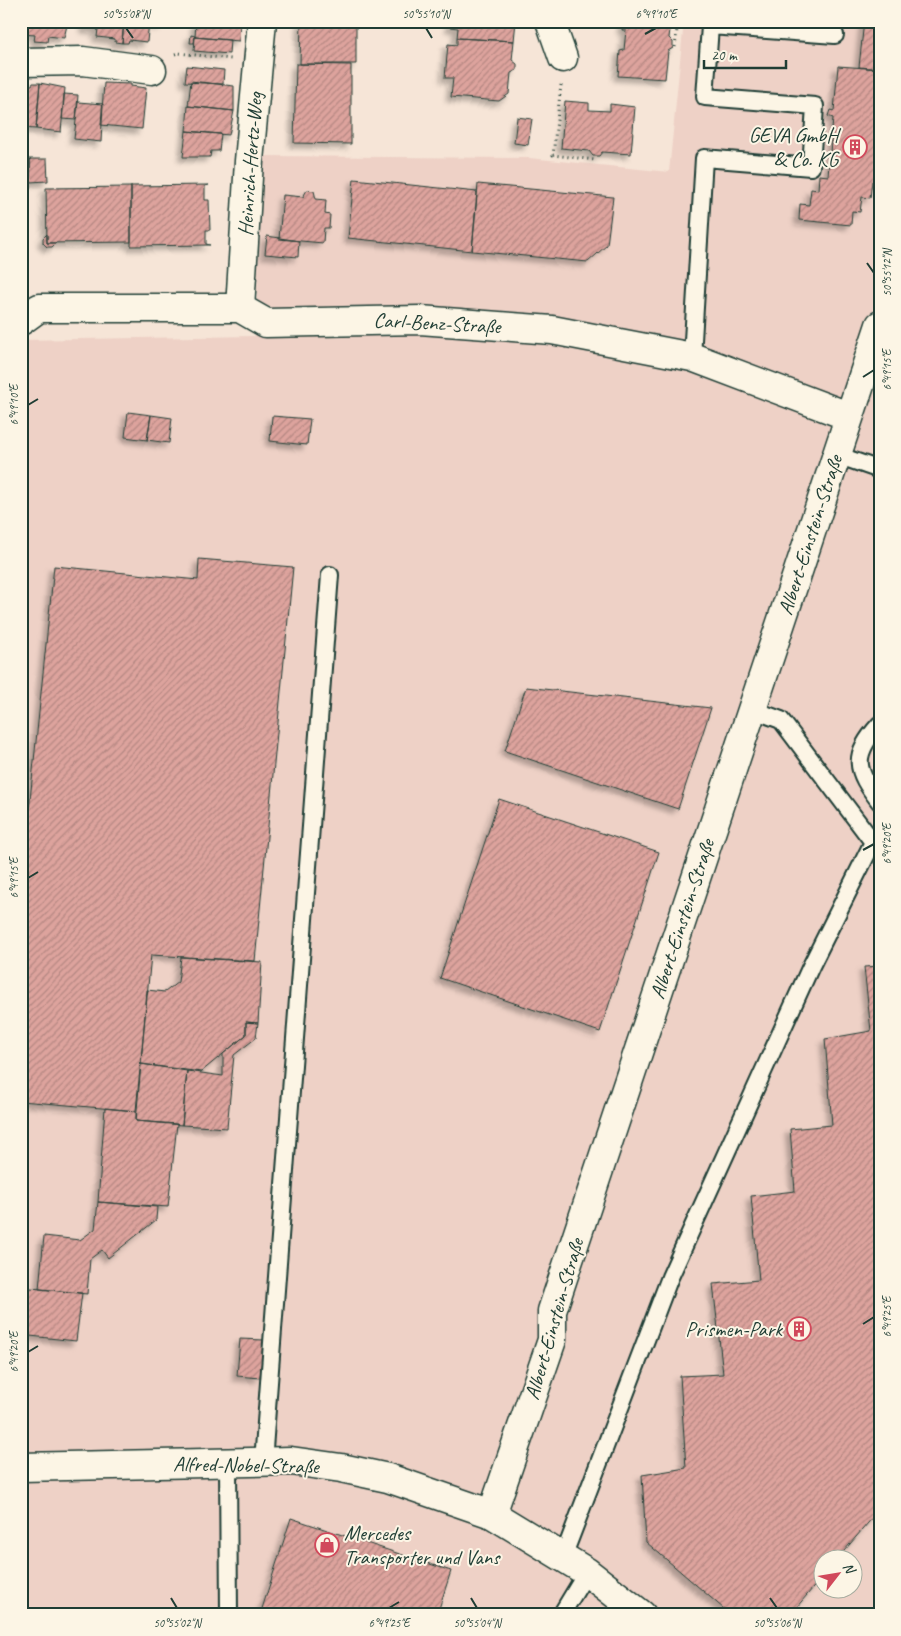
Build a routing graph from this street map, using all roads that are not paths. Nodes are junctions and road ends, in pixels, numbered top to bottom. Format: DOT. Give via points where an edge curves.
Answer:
graph roads {
  1 [pos="262,21"];
  2 [pos="550,21"];
  3 [pos="835,36"];
  4 [pos="563,58"];
  5 [pos="21,62"];
  6 [pos="152,70"];
  7 [pos="240,308"];
  8 [pos="21,321"];
  9 [pos="880,325"];
  10 [pos="692,357"];
  11 [pos="848,416"];
  12 [pos="837,455"];
  13 [pos="880,470"];
  14 [pos="330,575"];
  15 [pos="751,709"];
  16 [pos="880,724"];
  17 [pos="880,802"];
  18 [pos="263,1462"];
  19 [pos="228,1463"];
  20 [pos="21,1467"];
  21 [pos="492,1514"];
  22 [pos="564,1557"];
  23 [pos="587,1572"];
  24 [pos="229,1615"];
  25 [pos="560,1615"];
  26 [pos="642,1615"];
  1 -- 7 [label="street, Heinrich-Hertz-Weg"];
  2 -- 4 [label="street"];
  3 -- 10 [label="lane" via="710,26 705,98 815,106 811,167 704,158"];
  5 -- 6 [label="street" via="83,61"];
  7 -- 8 [label="street, Carl-Benz-Straße" via="39,308"];
  7 -- 10 [label="street, Carl-Benz-Straße" via="266,323 420,320 552,330"];
  9 -- 11 [label="street, Albert-Einstein-Straße"];
  10 -- 11 [label="street, Carl-Benz-Straße"];
  11 -- 12 [label="street, Albert-Einstein-Straße"];
  12 -- 13 [label="lane"];
  12 -- 15 [label="street, Albert-Einstein-Straße"];
  14 -- 18 [label="lane"];
  15 -- 21 [label="street, Albert-Einstein-Straße" via="552,1311 552,1340"];
  15 -- 22 [label="lane" via="781,720 873,842 811,966 670,1277"];
  16 -- 17 [label="lane" via="865,740 859,768 863,781"];
  18 -- 19 [label="street, Alfred-Nobel-Straße"];
  18 -- 21 [label="street, Alfred-Nobel-Straße" via="290,1461 388,1478"];
  19 -- 20 [label="street, Alfred-Nobel-Straße"];
  19 -- 24 [label="lane"];
  21 -- 22 [label="street, Alfred-Nobel-Straße"];
  22 -- 23 [label="street, Alfred-Nobel-Straße"];
  23 -- 25 [label="lane"];
  23 -- 26 [label="street, Alfred-Nobel-Straße"];
}
